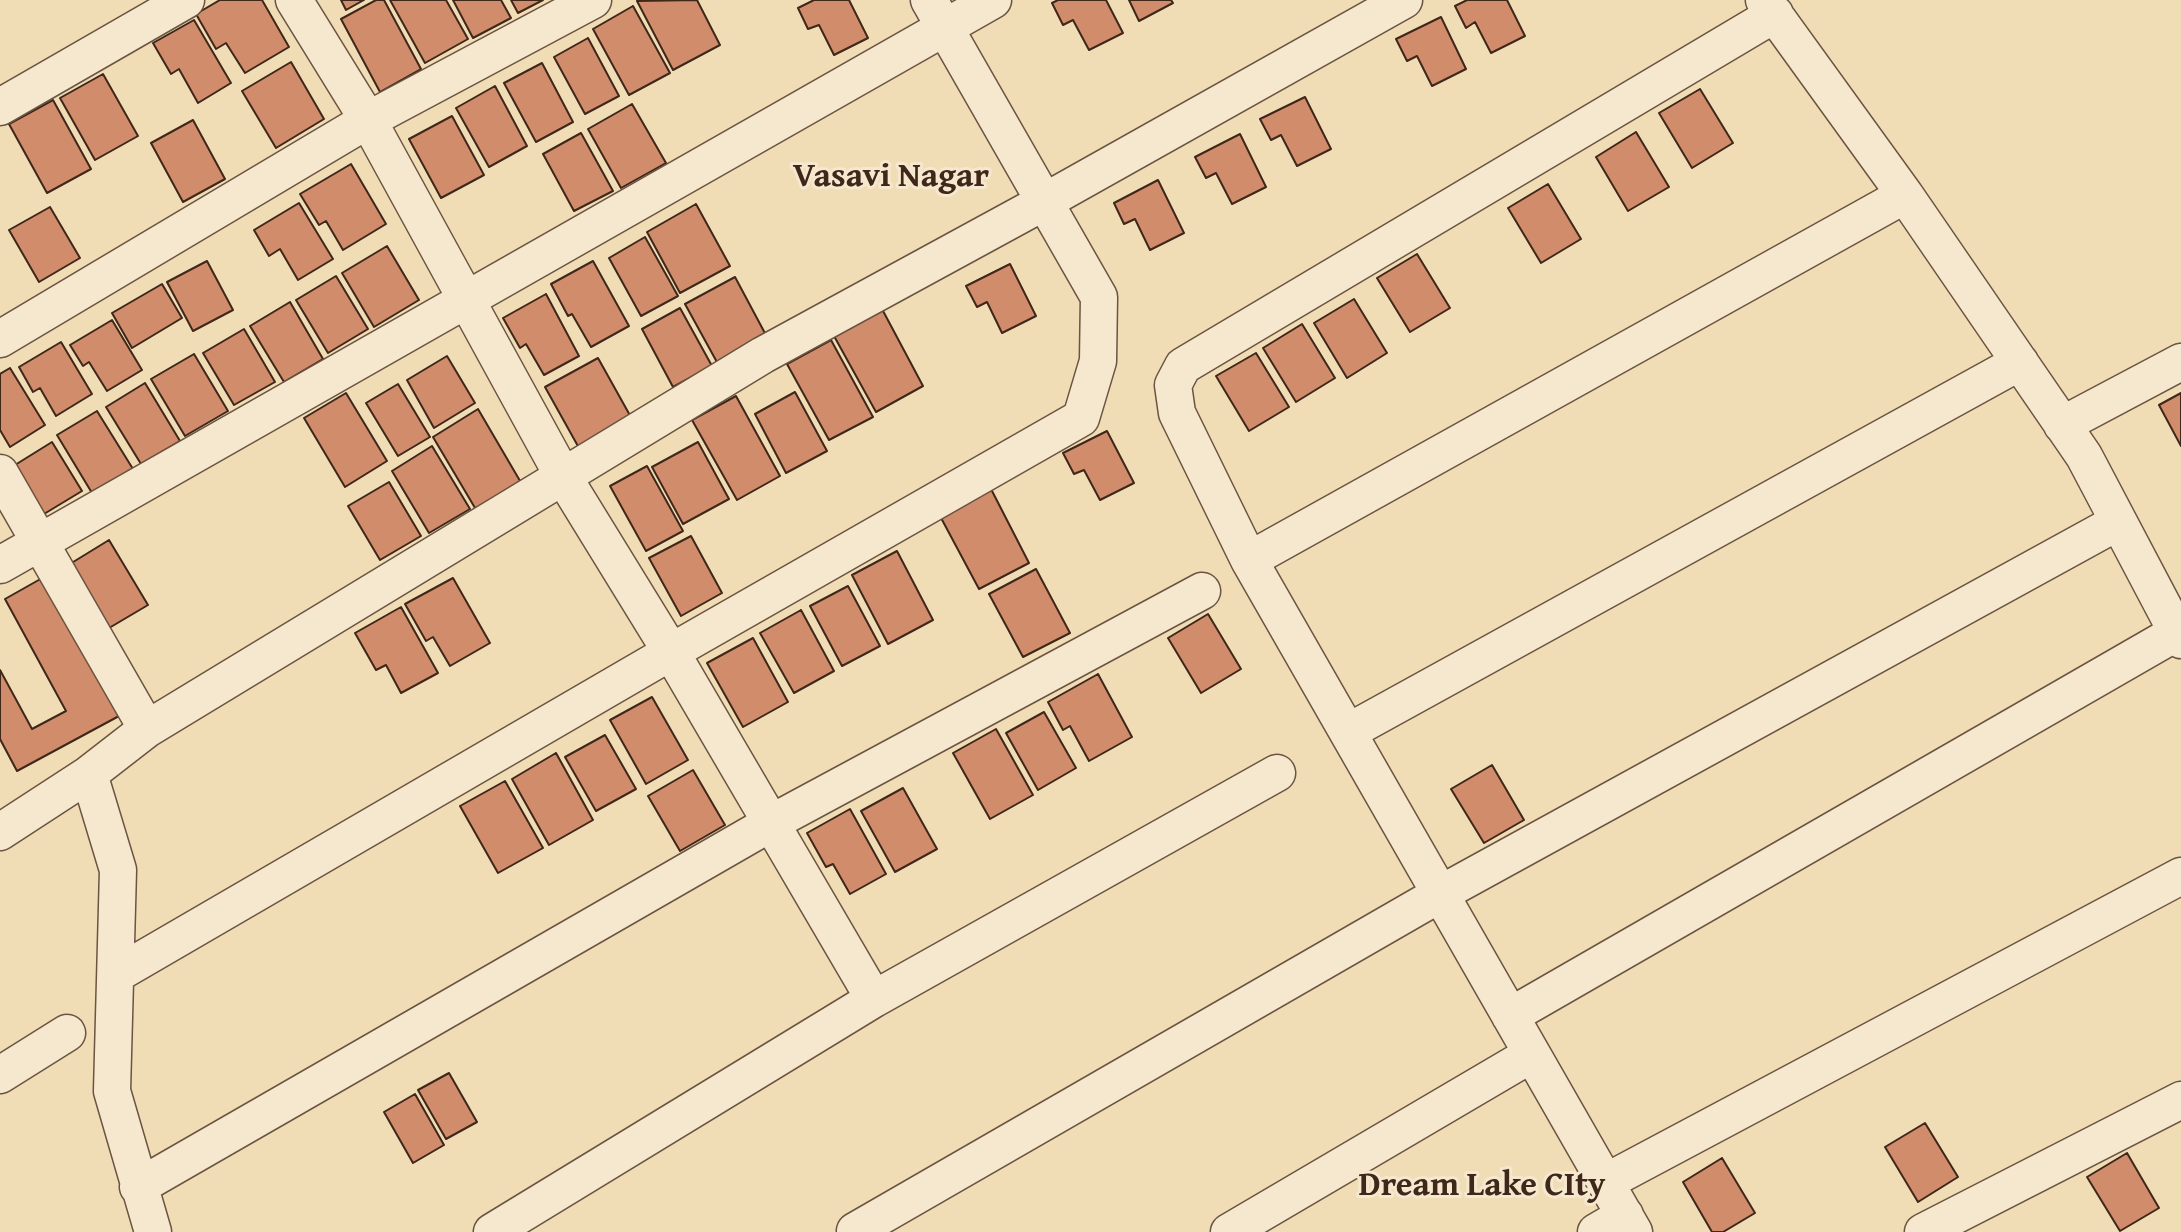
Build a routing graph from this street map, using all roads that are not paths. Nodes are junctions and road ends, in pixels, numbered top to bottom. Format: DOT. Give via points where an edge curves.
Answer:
graph roads {
  1 [pos="186,0"];
  2 [pos="294,0"];
  3 [pos="593,0"];
  4 [pos="993,0"];
  5 [pos="1404,0"];
  6 [pos="1770,7"];
  7 [pos="937,14"];
  8 [pos="0,107"];
  9 [pos="368,120"];
  10 [pos="1905,195"];
  11 [pos="1044,202"];
  12 [pos="466,302"];
  13 [pos="0,339"];
  14 [pos="2020,362"];
  15 [pos="2181,362"];
  16 [pos="2062,425"];
  17 [pos="0,473"];
  18 [pos="564,478"];
  19 [pos="2118,522"];
  20 [pos="38,543"];
  21 [pos="1249,560"];
  22 [pos="0,565"];
  23 [pos="1202,591"];
  24 [pos="2180,634"];
  25 [pos="671,652"];
  26 [pos="147,729"];
  27 [pos="1348,732"];
  28 [pos="1277,773"];
  29 [pos="89,774"];
  30 [pos="771,823"];
  31 [pos="0,832"];
  32 [pos="2181,876"];
  33 [pos="1440,894"];
  34 [pos="117,974"];
  35 [pos="874,999"];
  36 [pos="1510,1016"];
  37 [pos="67,1033"];
  38 [pos="1532,1054"];
  39 [pos="0,1075"];
  40 [pos="2181,1100"];
  41 [pos="1606,1182"];
  42 [pos="138,1187"];
  43 [pos="1618,1226"];
  44 [pos="855,1231"];
  45 [pos="153,1232"];
  46 [pos="492,1232"];
  47 [pos="1229,1232"];
  48 [pos="1923,1232"];
  1 -- 8 [label="street"];
  2 -- 9 [label="street"];
  3 -- 9 [label="street"];
  4 -- 7 [label="street"];
  5 -- 11 [label="street"];
  6 -- 10 [label="street"];
  6 -- 21 [label="street" via="1183,366 1173,385 1177,413"];
  7 -- 11 [label="street"];
  7 -- 12 [label="street"];
  9 -- 12 [label="street"];
  9 -- 13 [label="street"];
  10 -- 14 [label="street"];
  10 -- 21 [label="street"];
  11 -- 18 [label="street" via="763,355"];
  11 -- 25 [label="street" via="1099,297 1098,361 1081,418"];
  12 -- 18 [label="street"];
  12 -- 20 [label="street"];
  14 -- 16 [label="street"];
  14 -- 27 [label="street"];
  15 -- 16 [label="street"];
  16 -- 19 [label="street"];
  17 -- 20 [label="street"];
  18 -- 25 [label="street"];
  18 -- 26 [label="street"];
  19 -- 24 [label="street"];
  19 -- 33 [label="street"];
  20 -- 22 [label="street"];
  20 -- 26 [label="street"];
  21 -- 27 [label="street"];
  23 -- 30 [label="street"];
  24 -- 36 [label="street"];
  25 -- 30 [label="street"];
  25 -- 34 [label="street"];
  26 -- 29 [label="street"];
  27 -- 33 [label="street"];
  28 -- 35 [label="street"];
  29 -- 31 [label="street"];
  29 -- 34 [label="street" via="118,870"];
  30 -- 35 [label="street"];
  30 -- 42 [label="street"];
  32 -- 41 [label="street"];
  33 -- 36 [label="street"];
  33 -- 44 [label="street"];
  34 -- 42 [label="street" via="112,1091"];
  35 -- 46 [label="street"];
  36 -- 38 [label="street"];
  37 -- 39 [label="street"];
  38 -- 41 [label="street"];
  38 -- 47 [label="street"];
  40 -- 48 [label="street"];
  41 -- 43 [label="street"];
  42 -- 45 [label="street"];
}
